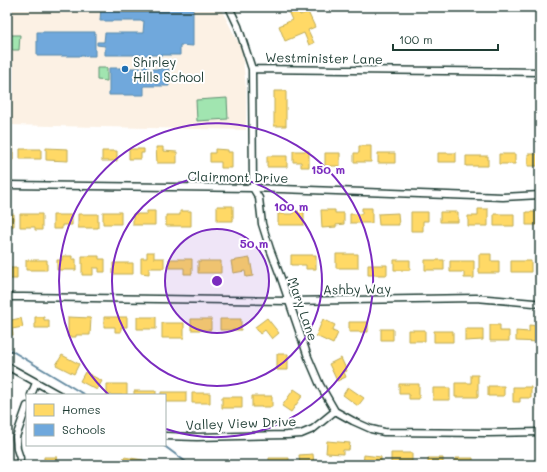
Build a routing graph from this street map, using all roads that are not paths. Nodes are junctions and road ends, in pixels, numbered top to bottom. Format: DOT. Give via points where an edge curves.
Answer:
graph roads {
  1 [pos="229,7"];
  2 [pos="252,69"];
  3 [pos="540,72"];
  4 [pos="7,185"];
  5 [pos="253,188"];
  6 [pos="540,195"];
  7 [pos="7,297"];
  8 [pos="289,301"];
  9 [pos="540,304"];
  10 [pos="7,366"];
  11 [pos="36,383"];
  12 [pos="31,394"];
  13 [pos="57,394"];
  14 [pos="26,409"];
  15 [pos="335,410"];
  16 [pos="540,432"];
  17 [pos="166,436"];
  18 [pos="19,465"];
  1 -- 2 [label="street, Mary Lane"];
  2 -- 3 [label="street, Westminister Lane"];
  2 -- 5 [label="street, Mary Lane"];
  4 -- 5 [label="street, Clairmont Drive"];
  5 -- 6 [label="street, Clairmont Drive" via="503,197"];
  5 -- 8 [label="street, Mary Lane" via="259,198 262,224"];
  7 -- 8 [label="street, Ashby Way"];
  8 -- 9 [label="street, Ashby Way" via="476,298"];
  8 -- 15 [label="street, Mary Lane" via="308,357 320,385"];
  10 -- 11 [label="street"];
  11 -- 12 [label="street"];
  11 -- 13 [label="street"];
  14 -- 18 [label="street" via="16,437"];
  15 -- 16 [label="street, Mary Lane" via="352,421 384,432"];
  15 -- 17 [label="street, Valley View Drive" via="313,429 301,434"];
}
